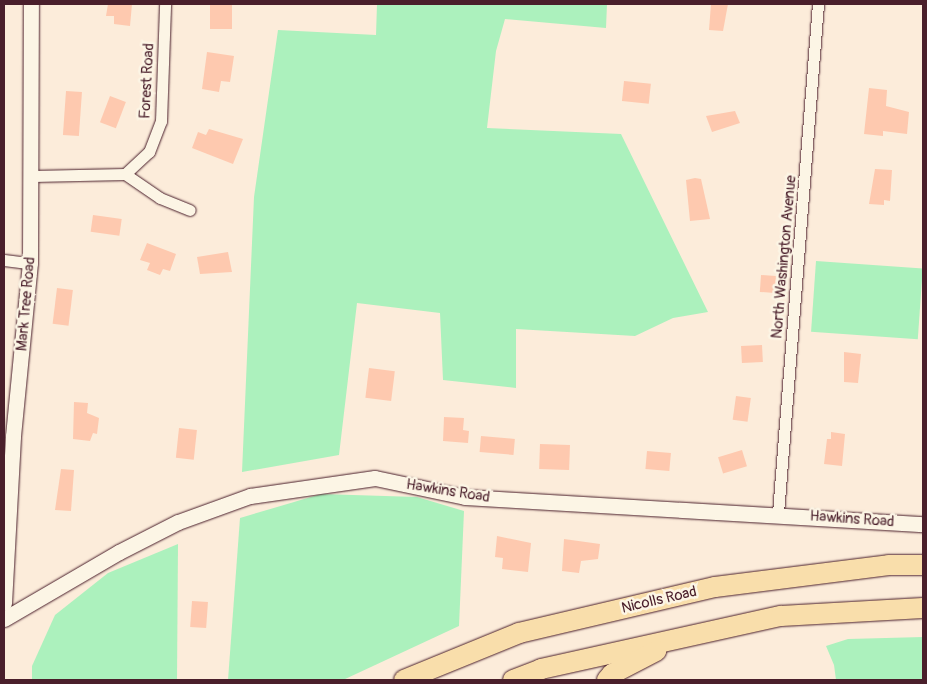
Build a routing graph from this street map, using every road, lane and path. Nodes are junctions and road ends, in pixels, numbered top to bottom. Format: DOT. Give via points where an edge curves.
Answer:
graph roads {
  1 [pos="31,4"];
  2 [pos="165,4"];
  3 [pos="818,4"];
  4 [pos="125,174"];
  5 [pos="33,176"];
  6 [pos="190,210"];
  7 [pos="4,260"];
  8 [pos="30,263"];
  9 [pos="778,513"];
  10 [pos="923,524"];
  11 [pos="923,565"];
  12 [pos="4,603"];
  13 [pos="923,608"];
  14 [pos="4,619"];
  15 [pos="677,639"];
  16 [pos="404,680"];
  17 [pos="513,680"];
  18 [pos="607,680"];
  1 -- 5 [label="street, Mark Tree Road"];
  2 -- 4 [label="street, Forest Road" via="161,122 149,152"];
  3 -- 9 [label="street, North Washington Avenue"];
  4 -- 5 [label="street"];
  4 -- 6 [label="street" via="160,198"];
  5 -- 8 [label="street, Mark Tree Road"];
  7 -- 8 [label="street"];
  8 -- 12 [label="street, Mark Tree Road" via="13,436"];
  9 -- 10 [label="street, Hawkins Road"];
  9 -- 14 [label="street, Hawkins Road" via="465,497 375,478 250,496 178,522 119,552"];
  11 -- 16 [label="highway, Nicolls Road" via="889,565 715,587 519,633"];
  13 -- 15 [label="highway" via="781,616"];
  15 -- 17 [label="highway" via="541,669"];
  15 -- 18 [label="highway" via="612,674"];
}
